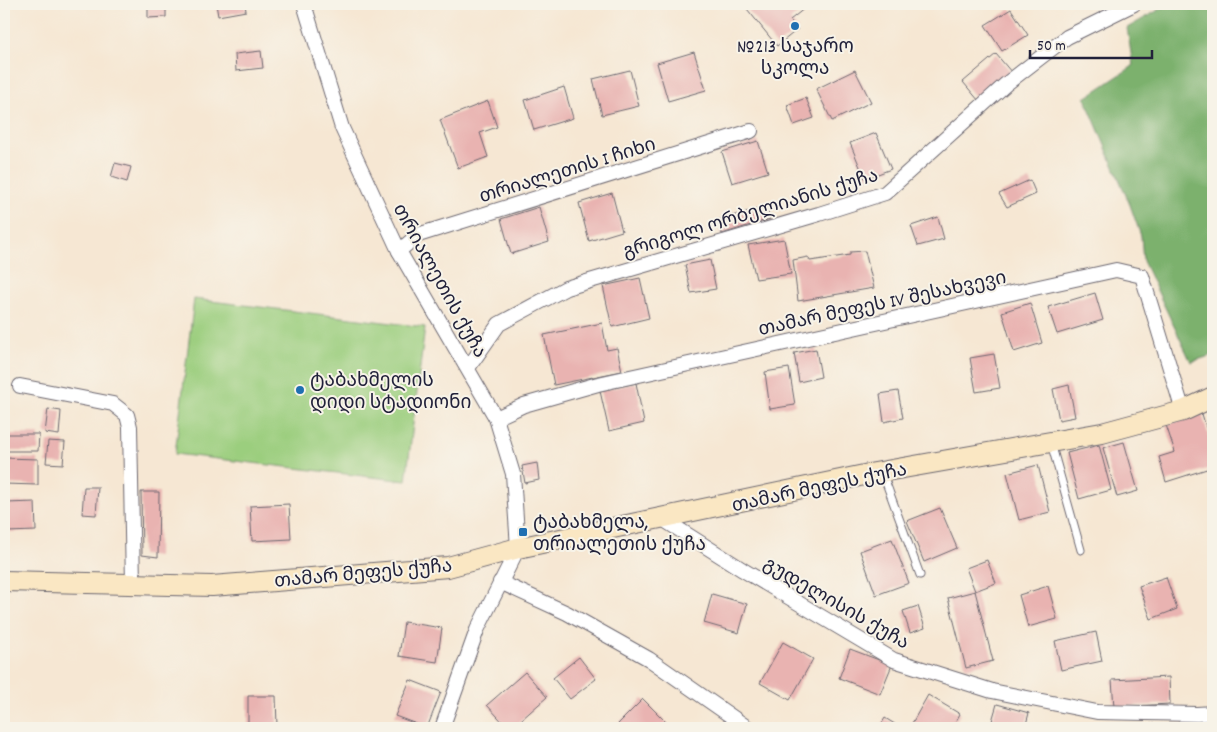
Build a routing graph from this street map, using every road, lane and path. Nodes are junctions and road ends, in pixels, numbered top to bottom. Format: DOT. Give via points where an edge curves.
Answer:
graph roads {
  1 [pos="304,4"];
  2 [pos="1134,4"];
  3 [pos="750,132"];
  4 [pos="400,251"];
  5 [pos="468,368"];
  6 [pos="20,386"];
  7 [pos="1213,397"];
  8 [pos="1184,411"];
  9 [pos="496,418"];
  10 [pos="1051,442"];
  11 [pos="882,472"];
  12 [pos="661,518"];
  13 [pos="518,548"];
  14 [pos="1081,550"];
  15 [pos="920,575"];
  16 [pos="4,581"];
  17 [pos="500,582"];
  18 [pos="133,584"];
  19 [pos="1213,713"];
  20 [pos="442,728"];
  21 [pos="748,728"];
  1 -- 4 [label="street, თრიალეთის ქუჩა" via="342,128"];
  2 -- 5 [label="street, გრიგოლ ორბელიანის ქუჩა" via="1059,43 1006,84 886,193 566,288 499,324"];
  3 -- 4 [label="street, თრიალეთის I ჩიხი" via="418,235"];
  4 -- 5 [label="street, თრიალეთის ქუჩა"];
  5 -- 9 [label="street, თრიალეთის ქუჩა"];
  6 -- 18 [label="street" via="113,404 127,415 130,427"];
  7 -- 8 [label="street, თამარ მეფეს ქუჩა"];
  8 -- 9 [label="street, თამარ მეფეს IV შესახვევი" via="1142,276 1116,270 598,384 524,406"];
  8 -- 10 [label="street, თამარ მეფეს ქუჩა" via="1102,433"];
  9 -- 13 [label="street, თრიალეთის ქუჩა" via="512,474"];
  10 -- 11 [label="street, თამარ მეფეს ქუჩა"];
  10 -- 14 [label="lane"];
  11 -- 12 [label="street, თამარ მეფეს ქუჩა"];
  11 -- 15 [label="lane"];
  12 -- 13 [label="street, თამარ მეფეს ქუჩა"];
  12 -- 19 [label="street, გუდელისის ქუჩა" via="894,660 992,691 1097,712"];
  13 -- 17 [label="street"];
  13 -- 18 [label="street, თამარ მეფეს ქუჩა" via="448,567 212,586"];
  16 -- 18 [label="street, თამარ მეფეს ქუჩა"];
  17 -- 20 [label="street" via="477,630"];
  17 -- 21 [label="street" via="567,613 649,659"];
}
